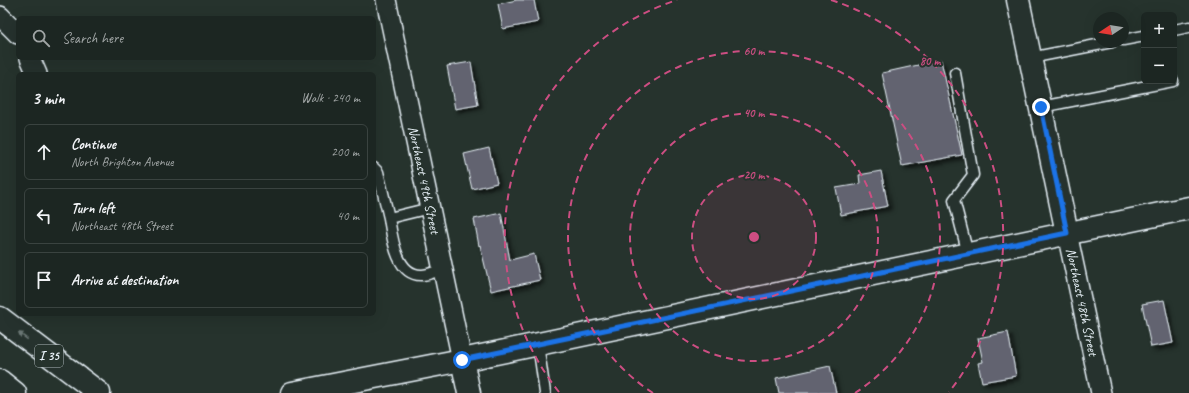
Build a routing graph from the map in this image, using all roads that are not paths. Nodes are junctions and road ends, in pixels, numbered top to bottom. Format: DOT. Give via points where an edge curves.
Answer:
graph roads {
  1 [pos="386,0"];
  2 [pos="1018,0"];
  3 [pos="0,16"];
  4 [pos="1189,27"];
  5 [pos="1177,29"];
  6 [pos="16,32"];
  7 [pos="1141,37"];
  8 [pos="1129,39"];
  9 [pos="1093,46"];
  10 [pos="1030,58"];
  11 [pos="31,60"];
  12 [pos="36,72"];
  13 [pos="955,73"];
  14 [pos="1160,84"];
  15 [pos="1041,107"];
  16 [pos="376,170"];
  17 [pos="430,208"];
  18 [pos="1189,208"];
  19 [pos="389,218"];
  20 [pos="1067,233"];
  21 [pos="968,254"];
  22 [pos="443,269"];
  23 [pos="0,318"];
  24 [pos="538,344"];
  25 [pos="462,360"];
  26 [pos="0,381"];
  27 [pos="15,393"];
  28 [pos="99,393"];
  29 [pos="292,393"];
  30 [pos="469,393"];
  31 [pos="545,393"];
  32 [pos="1101,393"];
  1 -- 17 [label="street, Northeast 49th Street"];
  2 -- 10 [label="main road, Northeast 48th Street"];
  3 -- 6 [label="street"];
  4 -- 5 [label="lane"];
  7 -- 8 [label="lane"];
  9 -- 10 [label="lane"];
  10 -- 15 [label="main road, Northeast 48th Street"];
  11 -- 12 [label="street"];
  13 -- 21 [label="lane" via="973,175 954,200"];
  14 -- 15 [label="lane"];
  15 -- 20 [label="main road, Northeast 48th Street"];
  16 -- 19 [label="lane"];
  17 -- 19 [label="lane"];
  17 -- 22 [label="street, Northeast 49th Street"];
  18 -- 20 [label="main road"];
  19 -- 22 [label="lane" via="399,260 408,271 421,275"];
  20 -- 21 [label="main road"];
  20 -- 32 [label="street, Northeast 48th Street"];
  21 -- 24 [label="main road"];
  22 -- 25 [label="street, Northeast 49th Street"];
  28 -- 23 [label="main road, I 35, one-way"];
  24 -- 25 [label="main road"];
  24 -- 31 [label="lane"];
  25 -- 29 [label="main road"];
  25 -- 30 [label="main road"];
  26 -- 27 [label="main road"];
}
